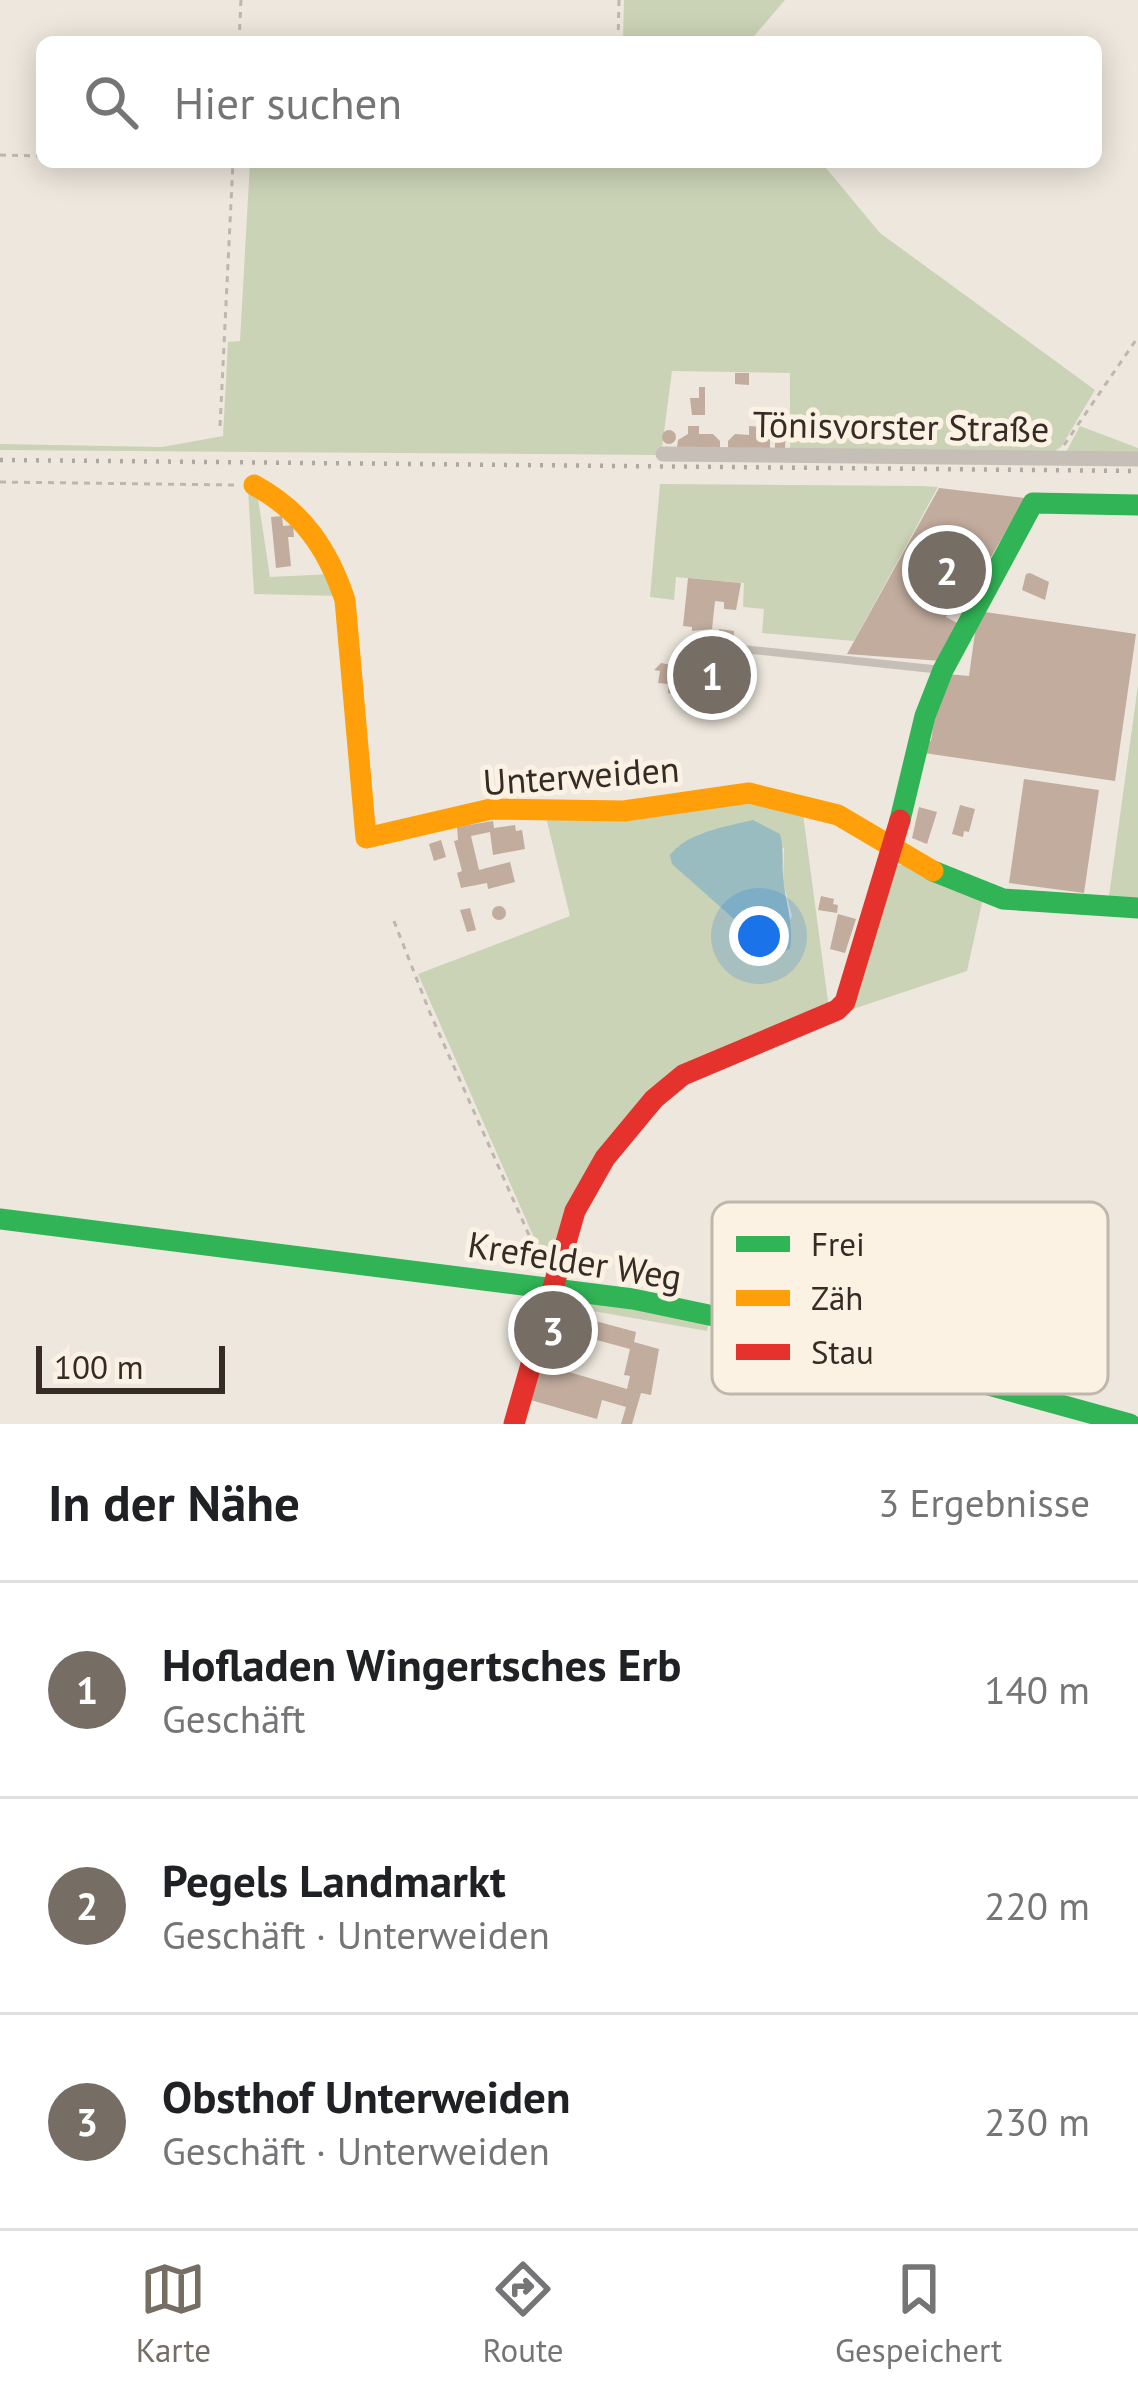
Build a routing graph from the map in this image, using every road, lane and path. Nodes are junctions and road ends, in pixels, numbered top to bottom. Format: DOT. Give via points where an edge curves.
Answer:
graph roads {
  1 [pos="241,0"];
  2 [pos="619,0"];
  3 [pos="239,36"];
  4 [pos="618,36"];
  5 [pos="0,155"];
  6 [pos="36,156"];
  7 [pos="233,168"];
  8 [pos="1138,338"];
  9 [pos="220,426"];
  10 [pos="663,454"];
  11 [pos="1058,457"];
  12 [pos="1138,459"];
  13 [pos="0,482"];
  14 [pos="254,485"];
  15 [pos="1138,505"];
  16 [pos="742,649"];
  17 [pos="943,670"];
  18 [pos="894,846"];
  19 [pos="1138,908"];
  20 [pos="394,921"];
  21 [pos="0,1219"];
  22 [pos="556,1281"];
  23 [pos="712,1315"];
  24 [pos="1021,1394"];
  25 [pos="514,1424"];
  26 [pos="1130,1424"];
  1 -- 3 [label="path"];
  2 -- 4 [label="path"];
  5 -- 6 [label="path"];
  7 -- 9 [label="path"];
  8 -- 11 [label="path"];
  10 -- 11 [label="street, Tönisvorster Straße"];
  11 -- 12 [label="street, Tönisvorster Straße"];
  13 -- 14 [label="path"];
  14 -- 18 [label="street, Unterweiden" via="278,496 318,536 336,571 366,838 491,809 624,811 749,794 822,810"];
  15 -- 17 [label="street" via="1033,503"];
  16 -- 17 [label="lane"];
  17 -- 18 [label="street"];
  18 -- 19 [label="street, Unterweiden" via="950,881 1003,899"];
  18 -- 22 [label="street" via="845,1002 683,1075 654,1099 574,1211"];
  20 -- 22 [label="path" via="538,1259"];
  21 -- 22 [label="street, Krefelder Weg"];
  22 -- 23 [label="street, Krefelder Weg"];
  22 -- 25 [label="street"];
  24 -- 26 [label="street, Krefelder Weg"];
}
